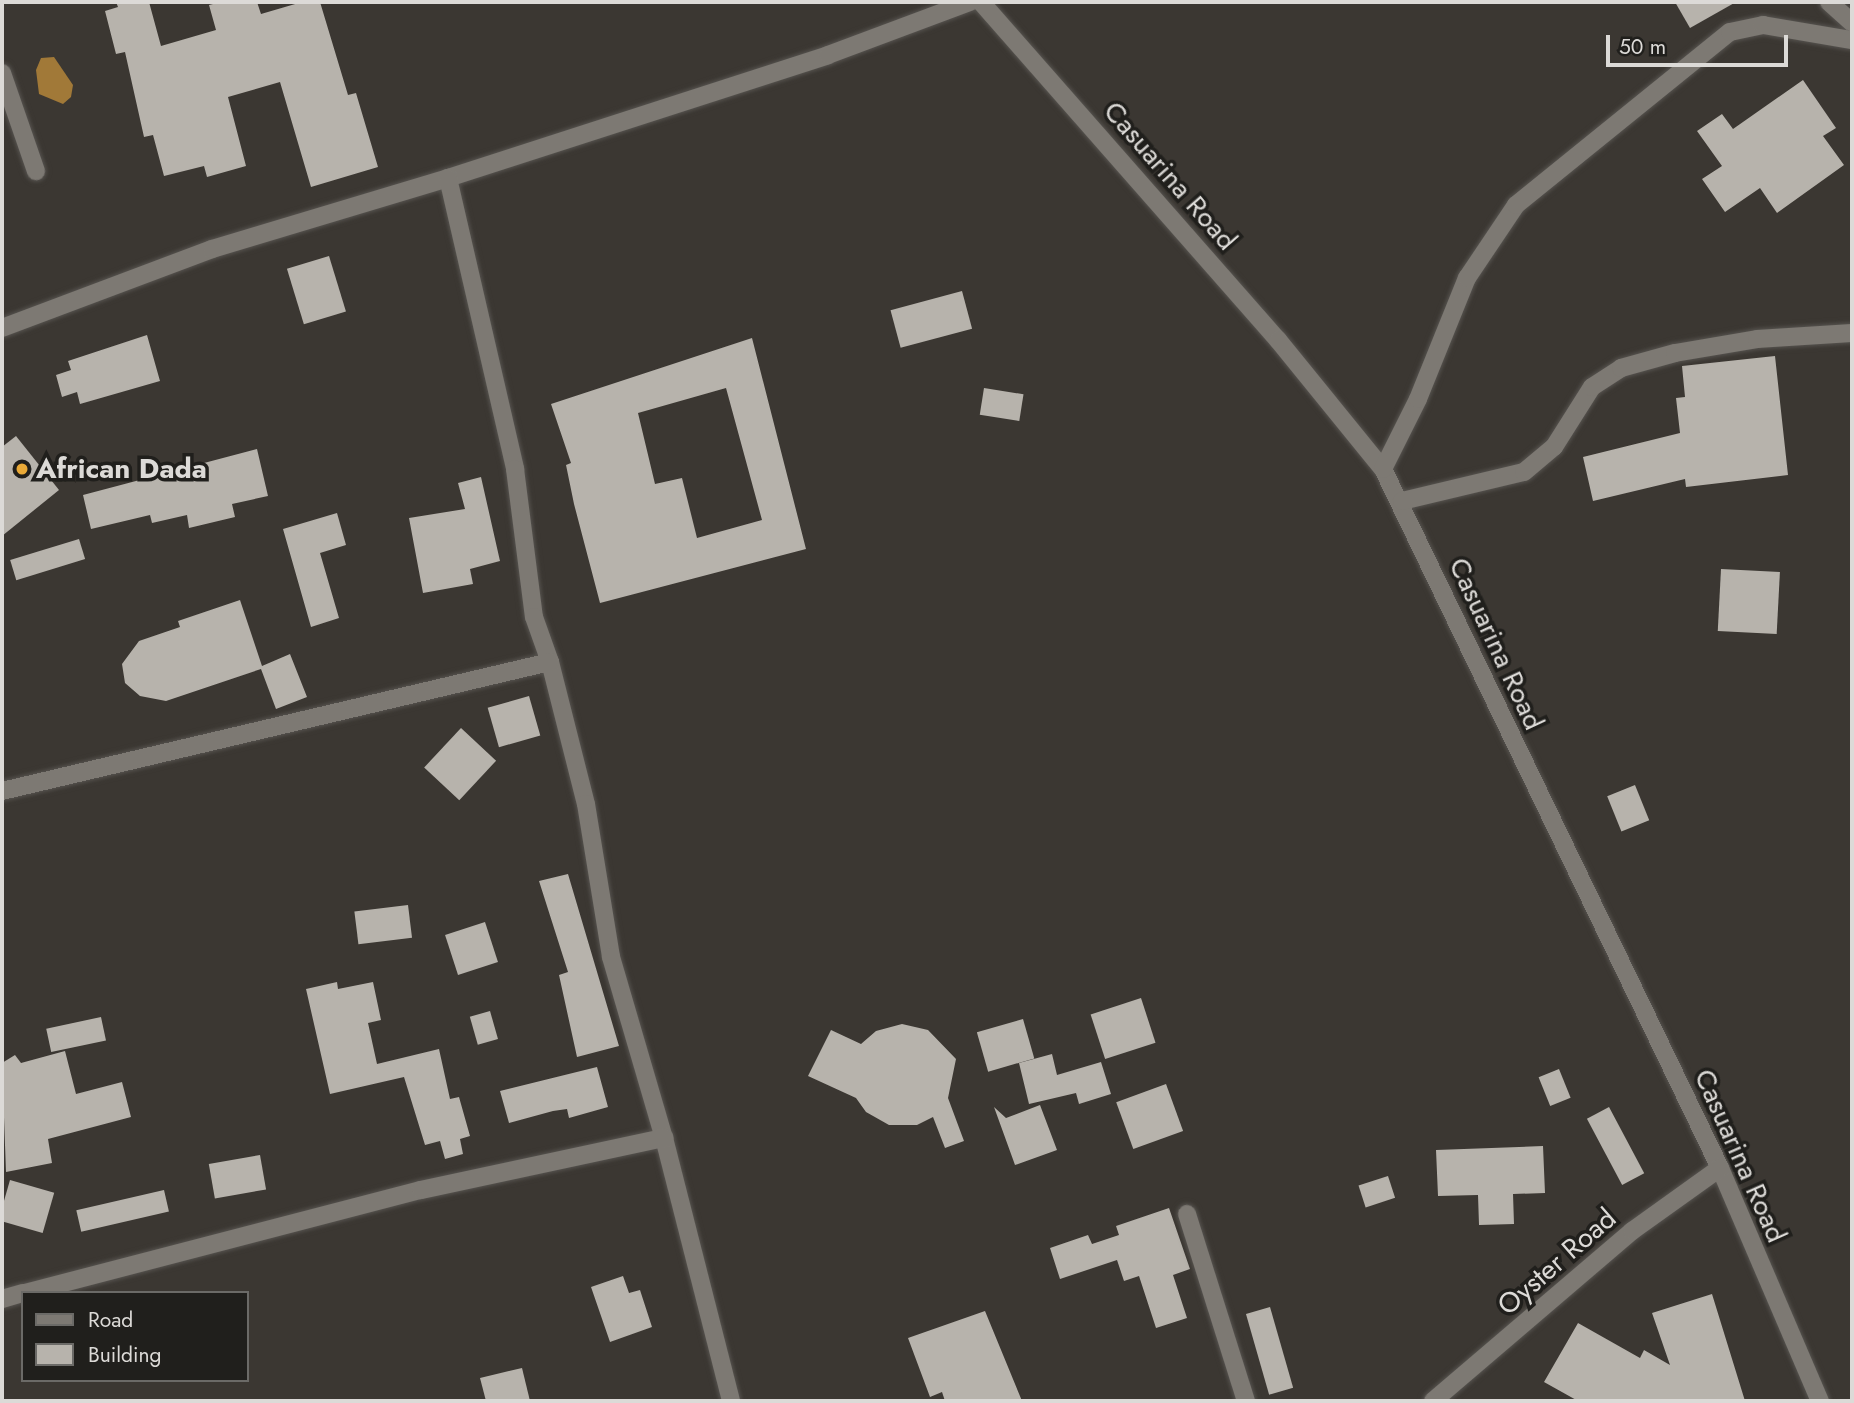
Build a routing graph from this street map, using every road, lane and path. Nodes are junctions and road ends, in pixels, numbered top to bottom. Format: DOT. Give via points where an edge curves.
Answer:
graph roads {
  1 [pos="970,2"];
  2 [pos="981,2"];
  3 [pos="1829,2"];
  4 [pos="1852,23"];
  5 [pos="1852,40"];
  6 [pos="2,73"];
  7 [pos="36,171"];
  8 [pos="448,178"];
  9 [pos="2,328"];
  10 [pos="1852,333"];
  11 [pos="1383,468"];
  12 [pos="1402,502"];
  13 [pos="550,662"];
  14 [pos="2,790"];
  15 [pos="664,1138"];
  16 [pos="1720,1168"];
  17 [pos="1187,1214"];
  18 [pos="32,1291"];
  19 [pos="21,1294"];
  20 [pos="2,1299"];
  21 [pos="731,1401"];
  22 [pos="1245,1401"];
  23 [pos="1433,1401"];
  24 [pos="1820,1401"];
  1 -- 8 [label="street" via="828,55"];
  2 -- 11 [label="street, Casuarina Road" via="1278,340"];
  3 -- 4 [label="street"];
  5 -- 11 [label="street" via="1763,25 1730,32 1516,205 1467,278 1418,399"];
  6 -- 7 [label="street"];
  8 -- 9 [label="street" via="212,249"];
  8 -- 13 [label="street" via="516,469 534,617"];
  10 -- 12 [label="street" via="1757,339 1675,352 1621,368 1592,387 1554,447 1524,472"];
  11 -- 12 [label="street, Casuarina Road"];
  12 -- 16 [label="street, Casuarina Road" via="1546,813"];
  13 -- 14 [label="street"];
  13 -- 15 [label="street" via="586,804 611,957"];
  15 -- 18 [label="street" via="421,1190"];
  15 -- 21 [label="street"];
  16 -- 23 [label="street, Oyster Road" via="1632,1231"];
  16 -- 24 [label="street, Casuarina Road"];
  17 -- 22 [label="street"];
  19 -- 20 [label="street"];
}
